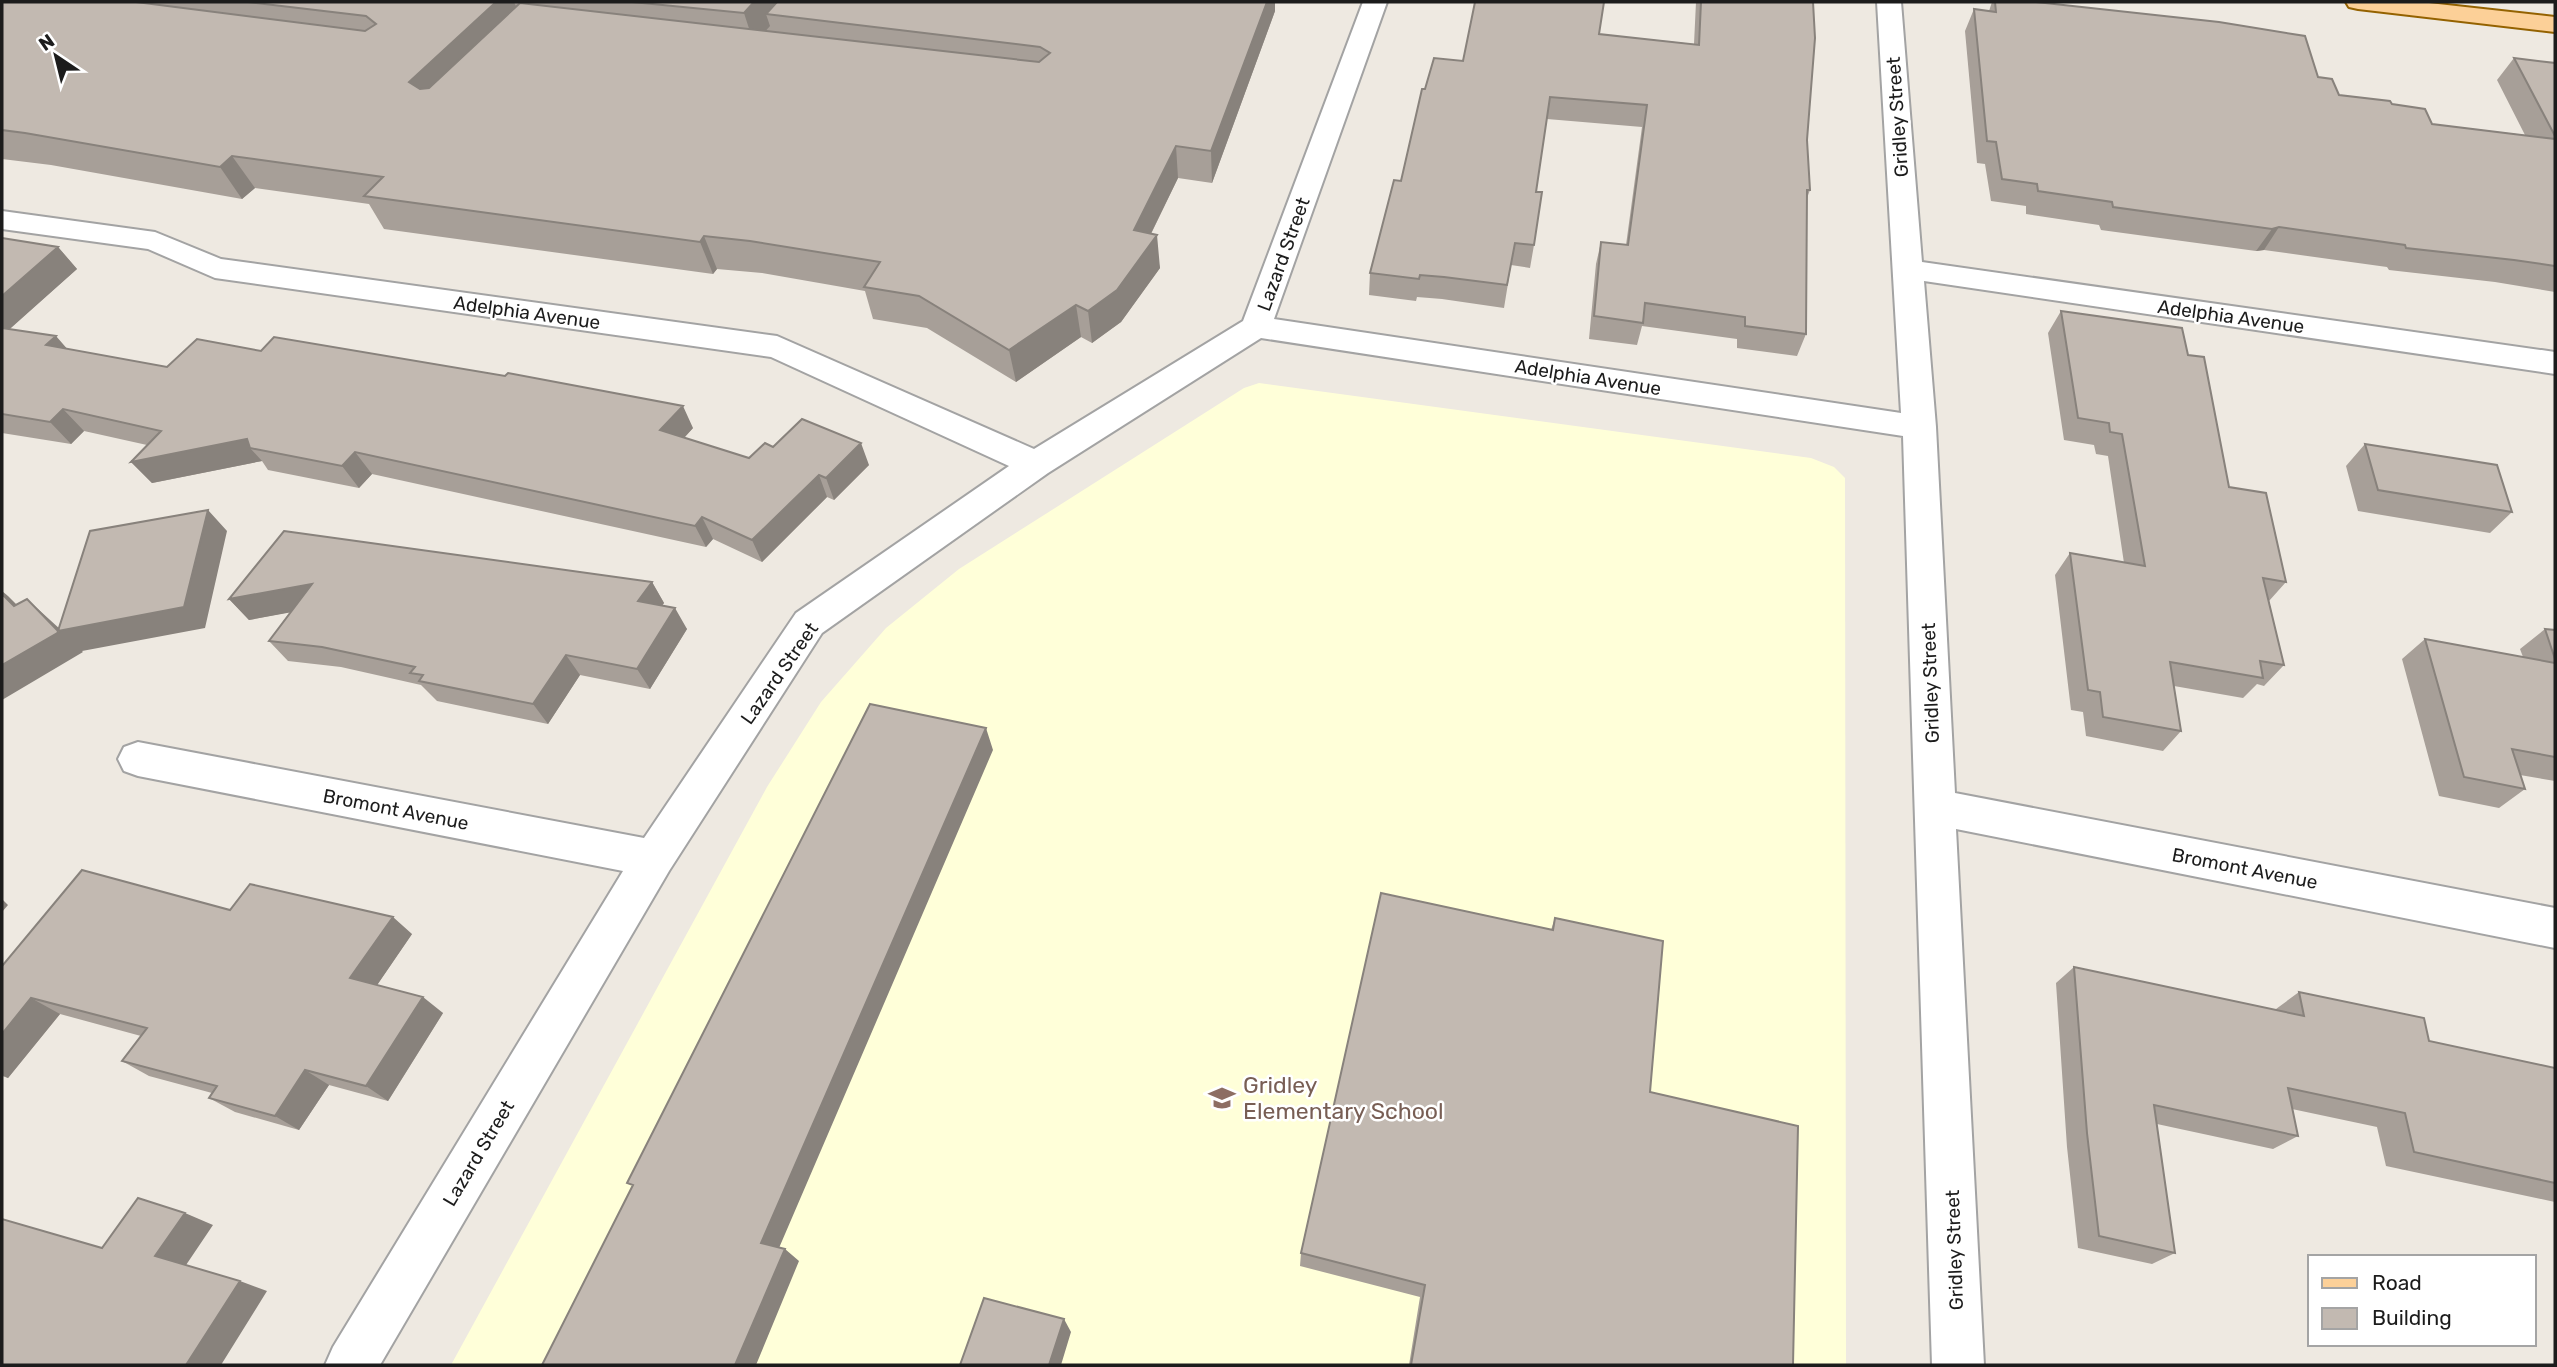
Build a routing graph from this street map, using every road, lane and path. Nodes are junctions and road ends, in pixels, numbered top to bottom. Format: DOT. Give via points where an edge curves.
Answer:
graph roads {
  1 [pos="1375,2"];
  2 [pos="1889,2"];
  3 [pos="2358,2"];
  4 [pos="2555,25"];
  5 [pos="2,220"];
  6 [pos="1908,269"];
  7 [pos="1256,327"];
  8 [pos="2555,363"];
  9 [pos="1919,427"];
  10 [pos="1035,464"];
  11 [pos="138,759"];
  12 [pos="1935,807"];
  13 [pos="654,858"];
  14 [pos="2555,928"];
  15 [pos="351,1365"];
  16 [pos="1958,1365"];
  1 -- 7 [label="street, Lazard Street"];
  2 -- 6 [label="street, Gridley Street"];
  3 -- 4 [label="main road"];
  5 -- 10 [label="street, Adelphia Avenue" via="155,242 215,268 777,347"];
  6 -- 8 [label="street, Adelphia Avenue"];
  6 -- 9 [label="street, Gridley Street"];
  7 -- 9 [label="street, Adelphia Avenue"];
  7 -- 10 [label="street, Lazard Street"];
  9 -- 12 [label="street, Gridley Street"];
  10 -- 13 [label="street, Lazard Street" via="809,623"];
  11 -- 13 [label="street, Bromont Avenue"];
  12 -- 14 [label="street, Bromont Avenue"];
  12 -- 16 [label="street, Gridley Street"];
  13 -- 15 [label="street, Lazard Street"];
}
